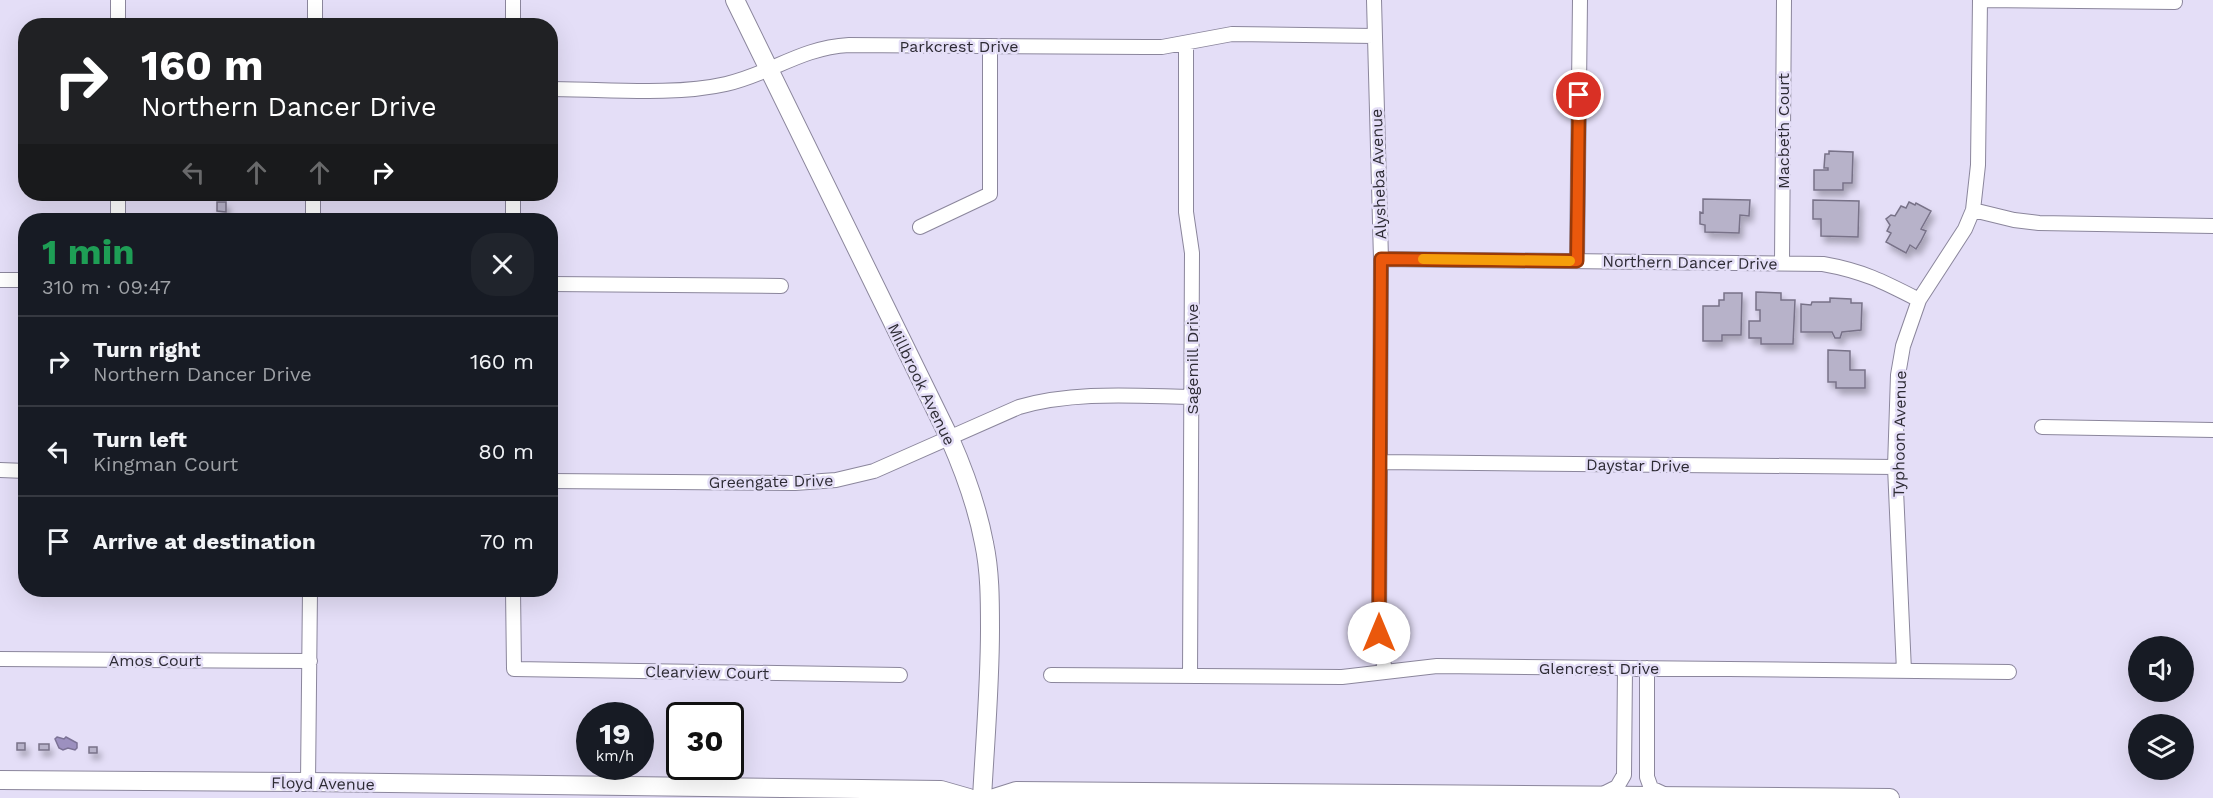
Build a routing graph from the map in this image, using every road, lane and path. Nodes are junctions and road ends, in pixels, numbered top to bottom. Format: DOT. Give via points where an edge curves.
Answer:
graph roads {
  1 [pos="118,0"];
  2 [pos="315,0"];
  3 [pos="513,0"];
  4 [pos="735,0"];
  5 [pos="1374,0"];
  6 [pos="1580,0"];
  7 [pos="1784,0"];
  8 [pos="1980,0"];
  9 [pos="2175,2"];
  10 [pos="118,18"];
  11 [pos="315,18"];
  12 [pos="513,18"];
  13 [pos="1374,36"];
  14 [pos="1186,43"];
  15 [pos="990,46"];
  16 [pos="767,69"];
  17 [pos="558,89"];
  18 [pos="1973,210"];
  19 [pos="2213,226"];
  20 [pos="920,227"];
  21 [pos="1381,259"];
  22 [pos="1577,261"];
  23 [pos="1782,262"];
  24 [pos="0,280"];
  25 [pos="18,280"];
  26 [pos="558,284"];
  27 [pos="781,286"];
  28 [pos="1919,300"];
  29 [pos="1192,397"];
  30 [pos="2042,427"];
  31 [pos="2213,430"];
  32 [pos="950,439"];
  33 [pos="1380,462"];
  34 [pos="1896,467"];
  35 [pos="0,470"];
  36 [pos="18,471"];
  37 [pos="558,482"];
  38 [pos="310,597"];
  39 [pos="513,597"];
  40 [pos="0,659"];
  41 [pos="310,661"];
  42 [pos="1625,668"];
  43 [pos="1647,668"];
  44 [pos="1904,671"];
  45 [pos="1385,672"];
  46 [pos="2009,672"];
  47 [pos="900,675"];
  48 [pos="1052,675"];
  49 [pos="1190,676"];
  50 [pos="0,780"];
  51 [pos="308,782"];
  52 [pos="1599,796"];
  53 [pos="1668,796"];
  54 [pos="969,798"];
  55 [pos="982,798"];
  56 [pos="994,798"];
  57 [pos="1890,798"];
  1 -- 10 [label="street"];
  2 -- 11 [label="street"];
  3 -- 12 [label="street"];
  4 -- 16 [label="street, Millbrook Avenue"];
  5 -- 13 [label="street, Alysheba Avenue"];
  6 -- 22 [label="street"];
  7 -- 23 [label="street, Macbeth Court"];
  8 -- 9 [label="street"];
  8 -- 18 [label="street, Typhoon Avenue" via="1978,165"];
  13 -- 14 [label="street, Parkcrest Drive" via="1232,34"];
  13 -- 21 [label="street, Alysheba Avenue"];
  14 -- 15 [label="street, Parkcrest Drive" via="1145,47"];
  14 -- 29 [label="street, Sagemill Drive"];
  15 -- 16 [label="street, Parkcrest Drive" via="833,46"];
  15 -- 20 [label="street" via="990,194"];
  16 -- 17 [label="street, Parkcrest Drive" via="747,79 706,88"];
  16 -- 32 [label="street, Millbrook Avenue"];
  18 -- 19 [label="street" via="2039,223"];
  18 -- 28 [label="street, Typhoon Avenue"];
  21 -- 22 [label="street, Northern Dancer Drive"];
  21 -- 33 [label="street, Alysheba Avenue"];
  22 -- 23 [label="street, Northern Dancer Drive"];
  23 -- 28 [label="street, Northern Dancer Drive" via="1852,269"];
  24 -- 25 [label="street"];
  26 -- 27 [label="street"];
  28 -- 34 [label="street, Typhoon Avenue" via="1903,346 1898,375"];
  29 -- 32 [label="street, Greengate Drive" via="1072,396 1044,400 1019,407"];
  29 -- 49 [label="street, Sagemill Drive"];
  30 -- 31 [label="street"];
  32 -- 37 [label="street, Greengate Drive" via="874,471 816,483"];
  32 -- 55 [label="street, Millbrook Avenue" via="976,507 990,589 990,669"];
  33 -- 34 [label="street, Daystar Drive"];
  33 -- 45 [label="street, Alysheba Avenue" via="1379,633"];
  34 -- 44 [label="street, Typhoon Avenue"];
  35 -- 36 [label="street"];
  38 -- 41 [label="street"];
  39 -- 47 [label="street, Clearview Court" via="514,669"];
  40 -- 41 [label="street, Amos Court"];
  41 -- 51 [label="street"];
  42 -- 43 [label="street, Glencrest Drive"];
  42 -- 45 [label="street, Glencrest Drive" via="1437,666"];
  42 -- 52 [label="street" via="1624,775 1617,787"];
  43 -- 44 [label="street, Glencrest Drive"];
  43 -- 53 [label="street" via="1647,777 1651,788"];
  44 -- 46 [label="street, Glencrest Drive"];
  45 -- 49 [label="street, Glencrest Drive" via="1342,677"];
  48 -- 49 [label="street, Glencrest Drive"];
  50 -- 51 [label="street, Floyd Avenue"];
  51 -- 54 [label="street, Floyd Avenue" via="941,790"];
  52 -- 53 [label="street"];
  52 -- 56 [label="street" via="1016,790"];
  53 -- 57 [label="street"];
}
